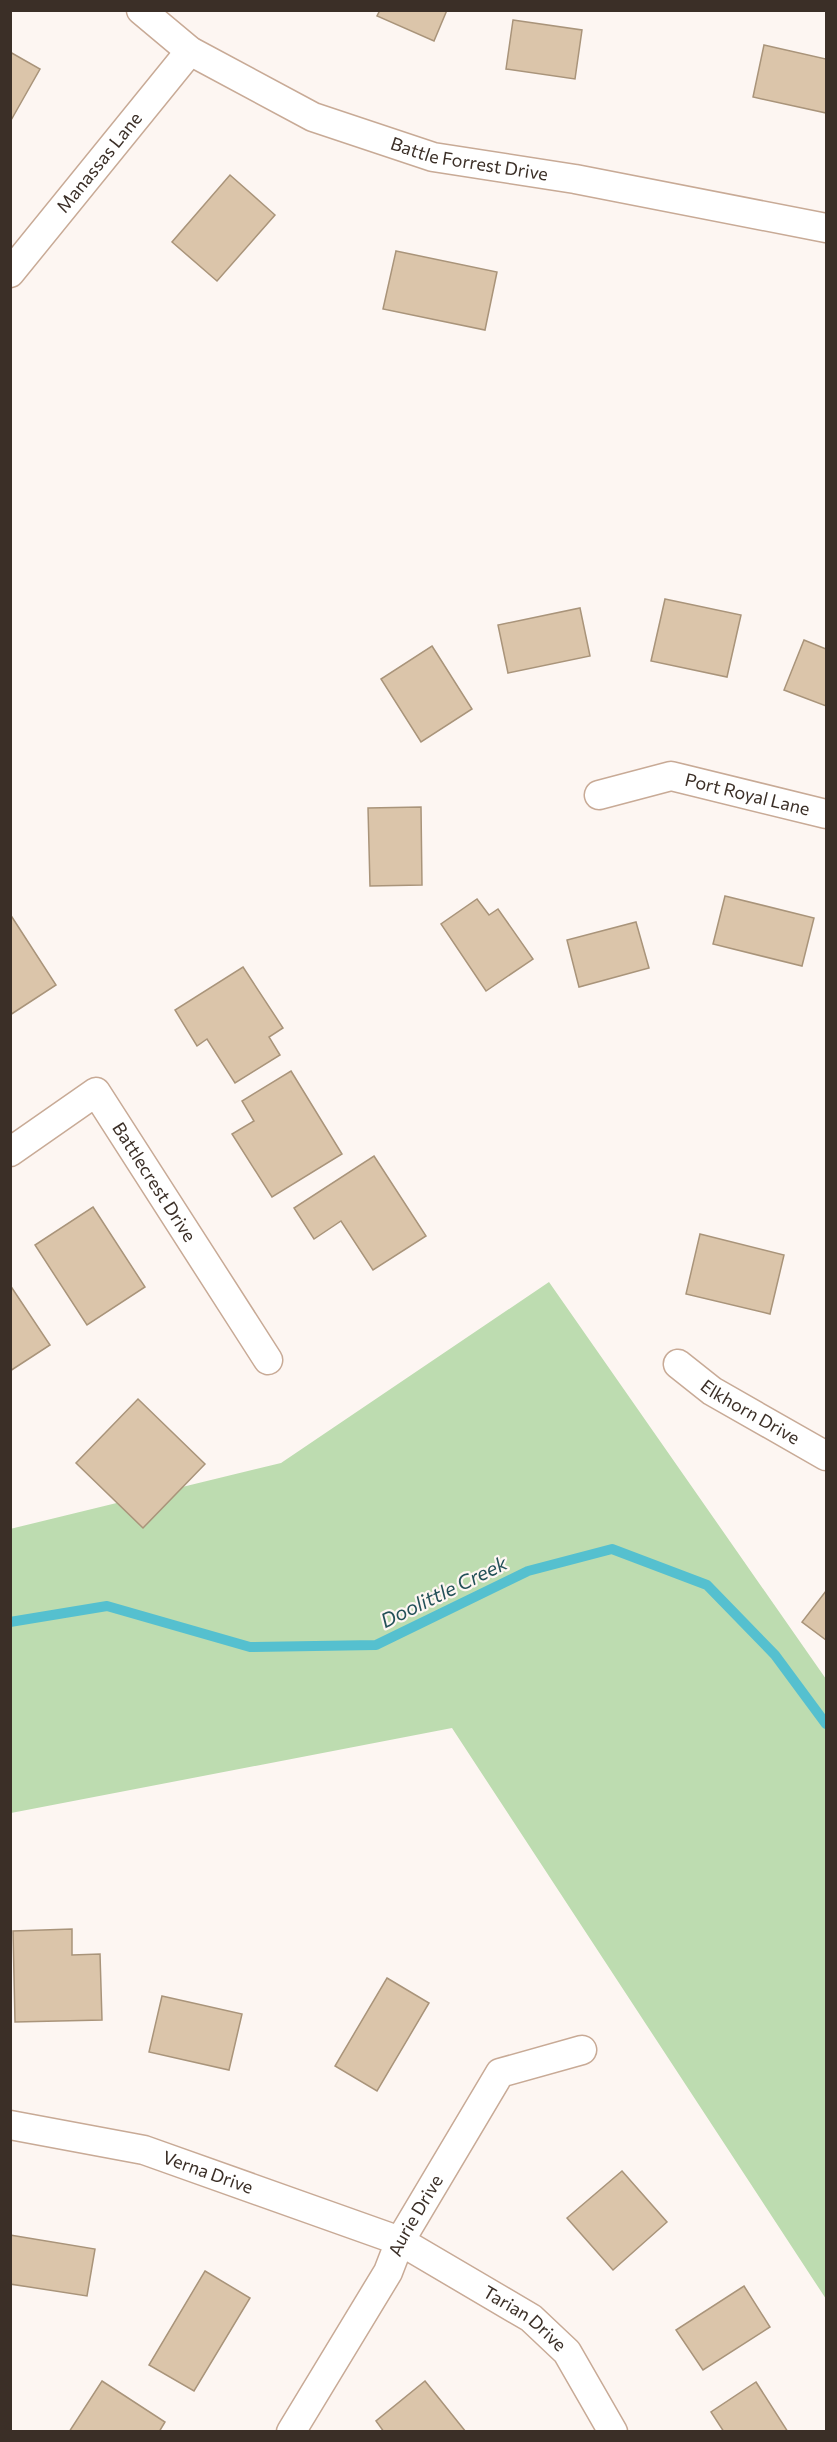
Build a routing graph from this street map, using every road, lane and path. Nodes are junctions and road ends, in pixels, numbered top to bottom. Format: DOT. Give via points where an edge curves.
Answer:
graph roads {
  1 [pos="141,10"];
  2 [pos="190,51"];
  3 [pos="826,228"];
  4 [pos="10,273"];
  5 [pos="599,795"];
  6 [pos="826,814"];
  7 [pos="10,1152"];
  8 [pos="268,1360"];
  9 [pos="678,1364"];
  10 [pos="826,1456"];
  11 [pos="582,2050"];
  12 [pos="10,2125"];
  13 [pos="400,2241"];
  14 [pos="291,2432"];
  15 [pos="613,2432"];
  1 -- 2 [label="street, Battle Forrest Drive"];
  2 -- 3 [label="street, Battle Forrest Drive" via="313,117 433,157 575,179"];
  2 -- 4 [label="street, Manassas Lane"];
  5 -- 6 [label="street, Port Royal Lane" via="671,776"];
  7 -- 8 [label="street, Battlecrest Drive" via="96,1092"];
  9 -- 10 [label="street, Elkhorn Drive" via="712,1391"];
  11 -- 13 [label="street, Aurie Drive" via="500,2073"];
  12 -- 13 [label="street, Verna Drive" via="144,2150"];
  13 -- 14 [label="street, Aurie Drive" via="388,2271"];
  13 -- 15 [label="street, Tarian Drive" via="531,2318 567,2352"];
}
